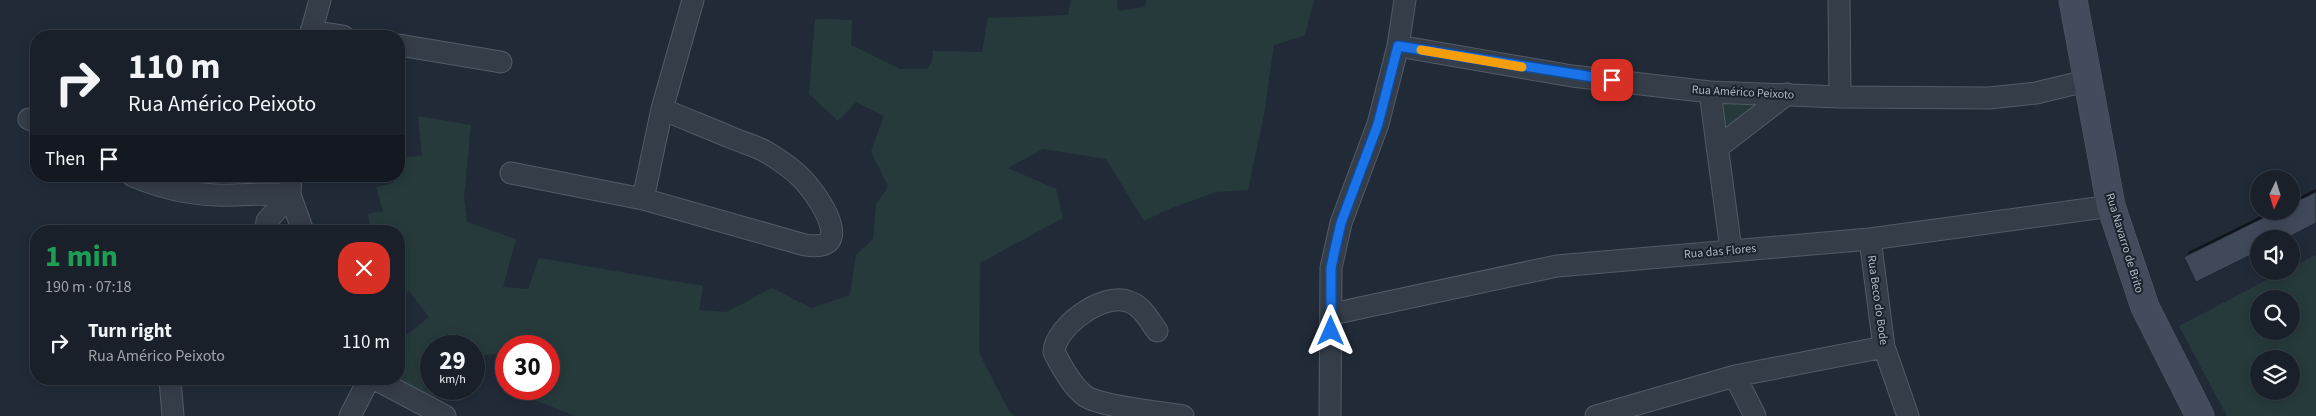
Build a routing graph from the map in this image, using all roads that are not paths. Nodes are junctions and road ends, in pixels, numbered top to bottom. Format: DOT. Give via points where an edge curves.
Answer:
graph roads {
  1 [pos="320,0"];
  2 [pos="693,0"];
  3 [pos="1405,0"];
  4 [pos="1839,0"];
  5 [pos="2073,0"];
  6 [pos="312,30"];
  7 [pos="405,46"];
  8 [pos="1398,46"];
  9 [pos="501,62"];
  10 [pos="2090,80"];
  11 [pos="1710,92"];
  12 [pos="1786,94"];
  13 [pos="1840,97"];
  14 [pos="662,109"];
  15 [pos="1717,148"];
  16 [pos="511,173"];
  17 [pos="147,182"];
  18 [pos="290,186"];
  19 [pos="643,199"];
  20 [pos="2111,206"];
  21 [pos="267,225"];
  22 [pos="300,225"];
  23 [pos="1870,239"];
  24 [pos="1731,250"];
  25 [pos="1332,314"];
  26 [pos="1156,331"];
  27 [pos="1884,347"];
  28 [pos="1735,376"];
  29 [pos="170,385"];
  30 [pos="366,385"];
  31 [pos="386,385"];
  32 [pos="173,416"];
  33 [pos="350,416"];
  34 [pos="445,416"];
  35 [pos="1183,416"];
  36 [pos="1330,416"];
  37 [pos="1596,416"];
  38 [pos="1755,416"];
  39 [pos="1908,416"];
  40 [pos="2200,416"];
  1 -- 6 [label="street"];
  2 -- 14 [label="street"];
  3 -- 8 [label="street"];
  4 -- 13 [label="street"];
  5 -- 10 [label="main road, Rua Navarro de Brito"];
  7 -- 9 [label="street"];
  8 -- 11 [label="street, Rua Américo Peixoto" via="1572,76"];
  8 -- 25 [label="street" via="1378,124 1341,223 1331,268"];
  10 -- 13 [label="street, Rua Américo Peixoto" via="2011,97"];
  10 -- 20 [label="main road, Rua Navarro de Brito"];
  11 -- 12 [label="street, Rua Américo Peixoto"];
  11 -- 15 [label="street"];
  12 -- 13 [label="street, Rua Américo Peixoto"];
  12 -- 15 [label="street"];
  14 -- 19 [label="street"];
  14 -- 19 [label="street" via="766,152 790,168 806,183 828,215 832,234 829,242 822,246 805,246"];
  15 -- 24 [label="street"];
  16 -- 19 [label="street"];
  17 -- 18 [label="street" via="208,194 266,193"];
  18 -- 21 [label="street"];
  18 -- 22 [label="street"];
  20 -- 23 [label="street, Rua das Flores"];
  20 -- 40 [label="main road, Rua Navarro de Brito" via="2145,307"];
  23 -- 24 [label="street, Rua das Flores"];
  23 -- 27 [label="street, Rua Beco do Bode"];
  24 -- 25 [label="street, Rua das Flores" via="1557,266"];
  25 -- 36 [label="street"];
  26 -- 35 [label="street" via="1140,307 1112,299 1089,309 1059,334 1054,352 1085,396"];
  27 -- 28 [label="street"];
  27 -- 39 [label="street, Rua Beco do Bode"];
  28 -- 37 [label="street"];
  28 -- 38 [label="street"];
  29 -- 32 [label="street"];
  30 -- 33 [label="street"];
  31 -- 34 [label="street"];
}
